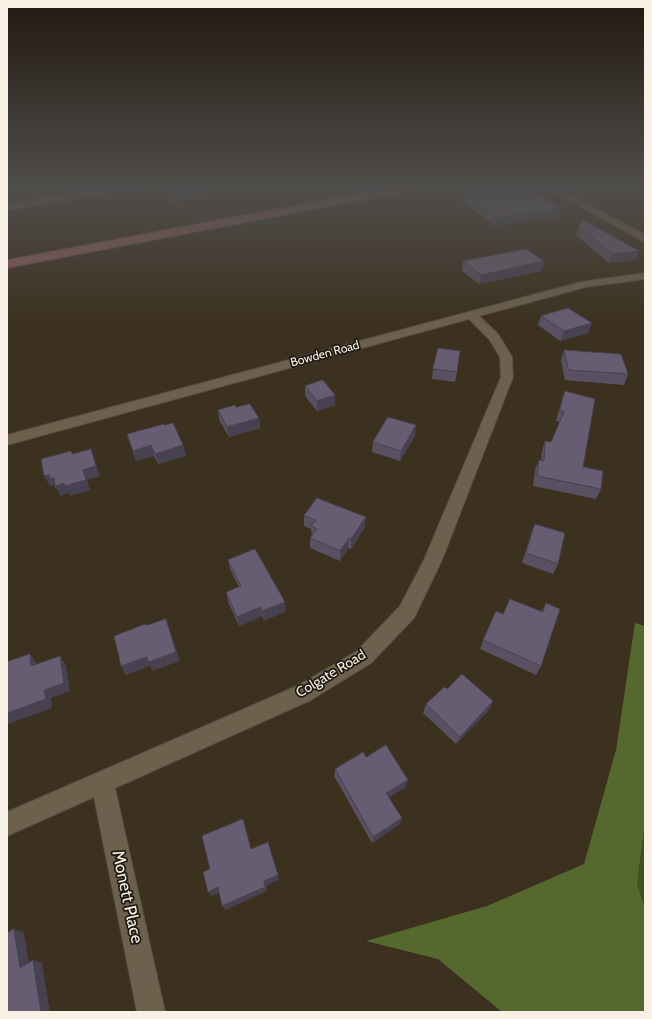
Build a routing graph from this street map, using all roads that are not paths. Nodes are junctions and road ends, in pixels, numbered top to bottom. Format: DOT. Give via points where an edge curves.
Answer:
graph roads {
  1 [pos="165,235"];
  2 [pos="7,264"];
  3 [pos="645,276"];
  4 [pos="471,315"];
  5 [pos="7,440"];
  6 [pos="102,781"];
  7 [pos="7,824"];
  8 [pos="151,1012"];
  1 -- 2 [label="main road"];
  3 -- 4 [label="street, Bowden Road" via="585,284"];
  4 -- 5 [label="street, Bowden Road"];
  4 -- 6 [label="street, Colgate Road" via="494,337 506,357 507,377 432,560 407,612 364,657 304,693"];
  6 -- 7 [label="street, Colgate Road"];
  6 -- 8 [label="street, Monett Place"];
}
